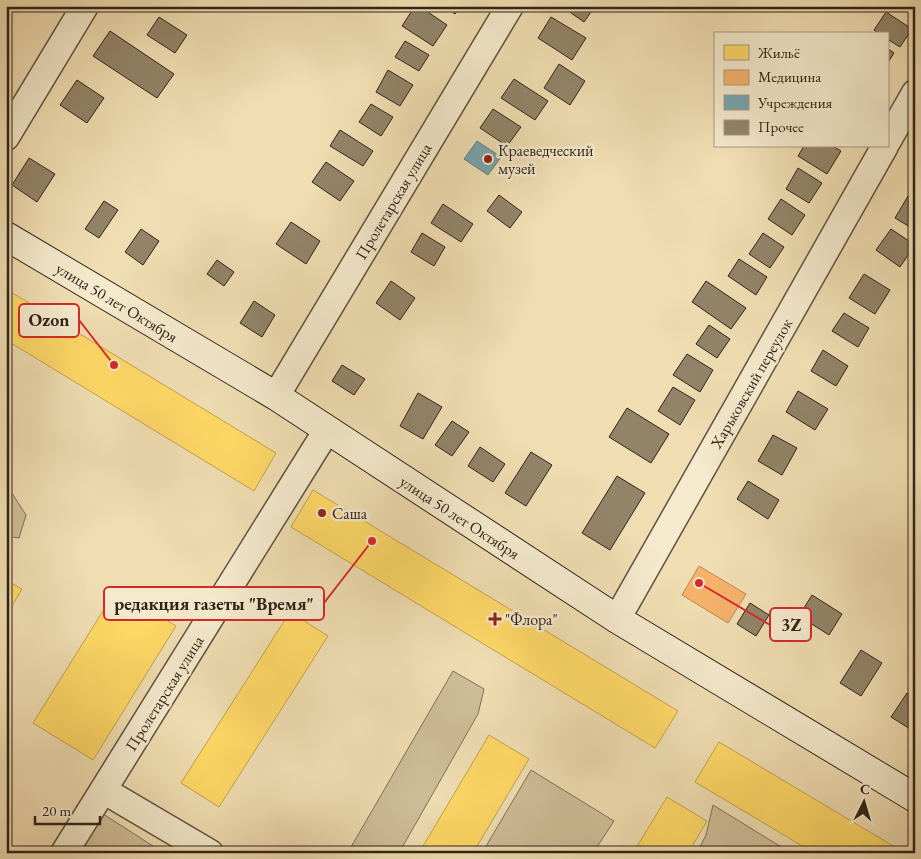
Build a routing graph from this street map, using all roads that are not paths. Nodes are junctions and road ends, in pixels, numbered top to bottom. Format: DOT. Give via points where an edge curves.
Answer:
graph roads {
  1 [pos="85,6"];
  2 [pos="510,6"];
  3 [pos="915,93"];
  4 [pos="6,137"];
  5 [pos="888,140"];
  6 [pos="884,148"];
  7 [pos="6,236"];
  8 [pos="276,396"];
  9 [pos="327,430"];
  10 [pos="617,619"];
  11 [pos="103,790"];
  12 [pos="915,798"];
  13 [pos="64,853"];
  14 [pos="210,853"];
  1 -- 4 [label="street"];
  2 -- 8 [label="street, Пролетарская улица"];
  3 -- 5 [label="street"];
  6 -- 10 [label="street, Харьковский переулок"];
  7 -- 8 [label="main road, улица 50 лет Октября"];
  8 -- 9 [label="main road, улица 50 лет Октября"];
  9 -- 10 [label="main road, улица 50 лет Октября"];
  9 -- 11 [label="street, Пролетарская улица"];
  10 -- 12 [label="main road, улица 50 лет Октября"];
  11 -- 13 [label="street, Пролетарская улица"];
  11 -- 14 [label="street"];
}
